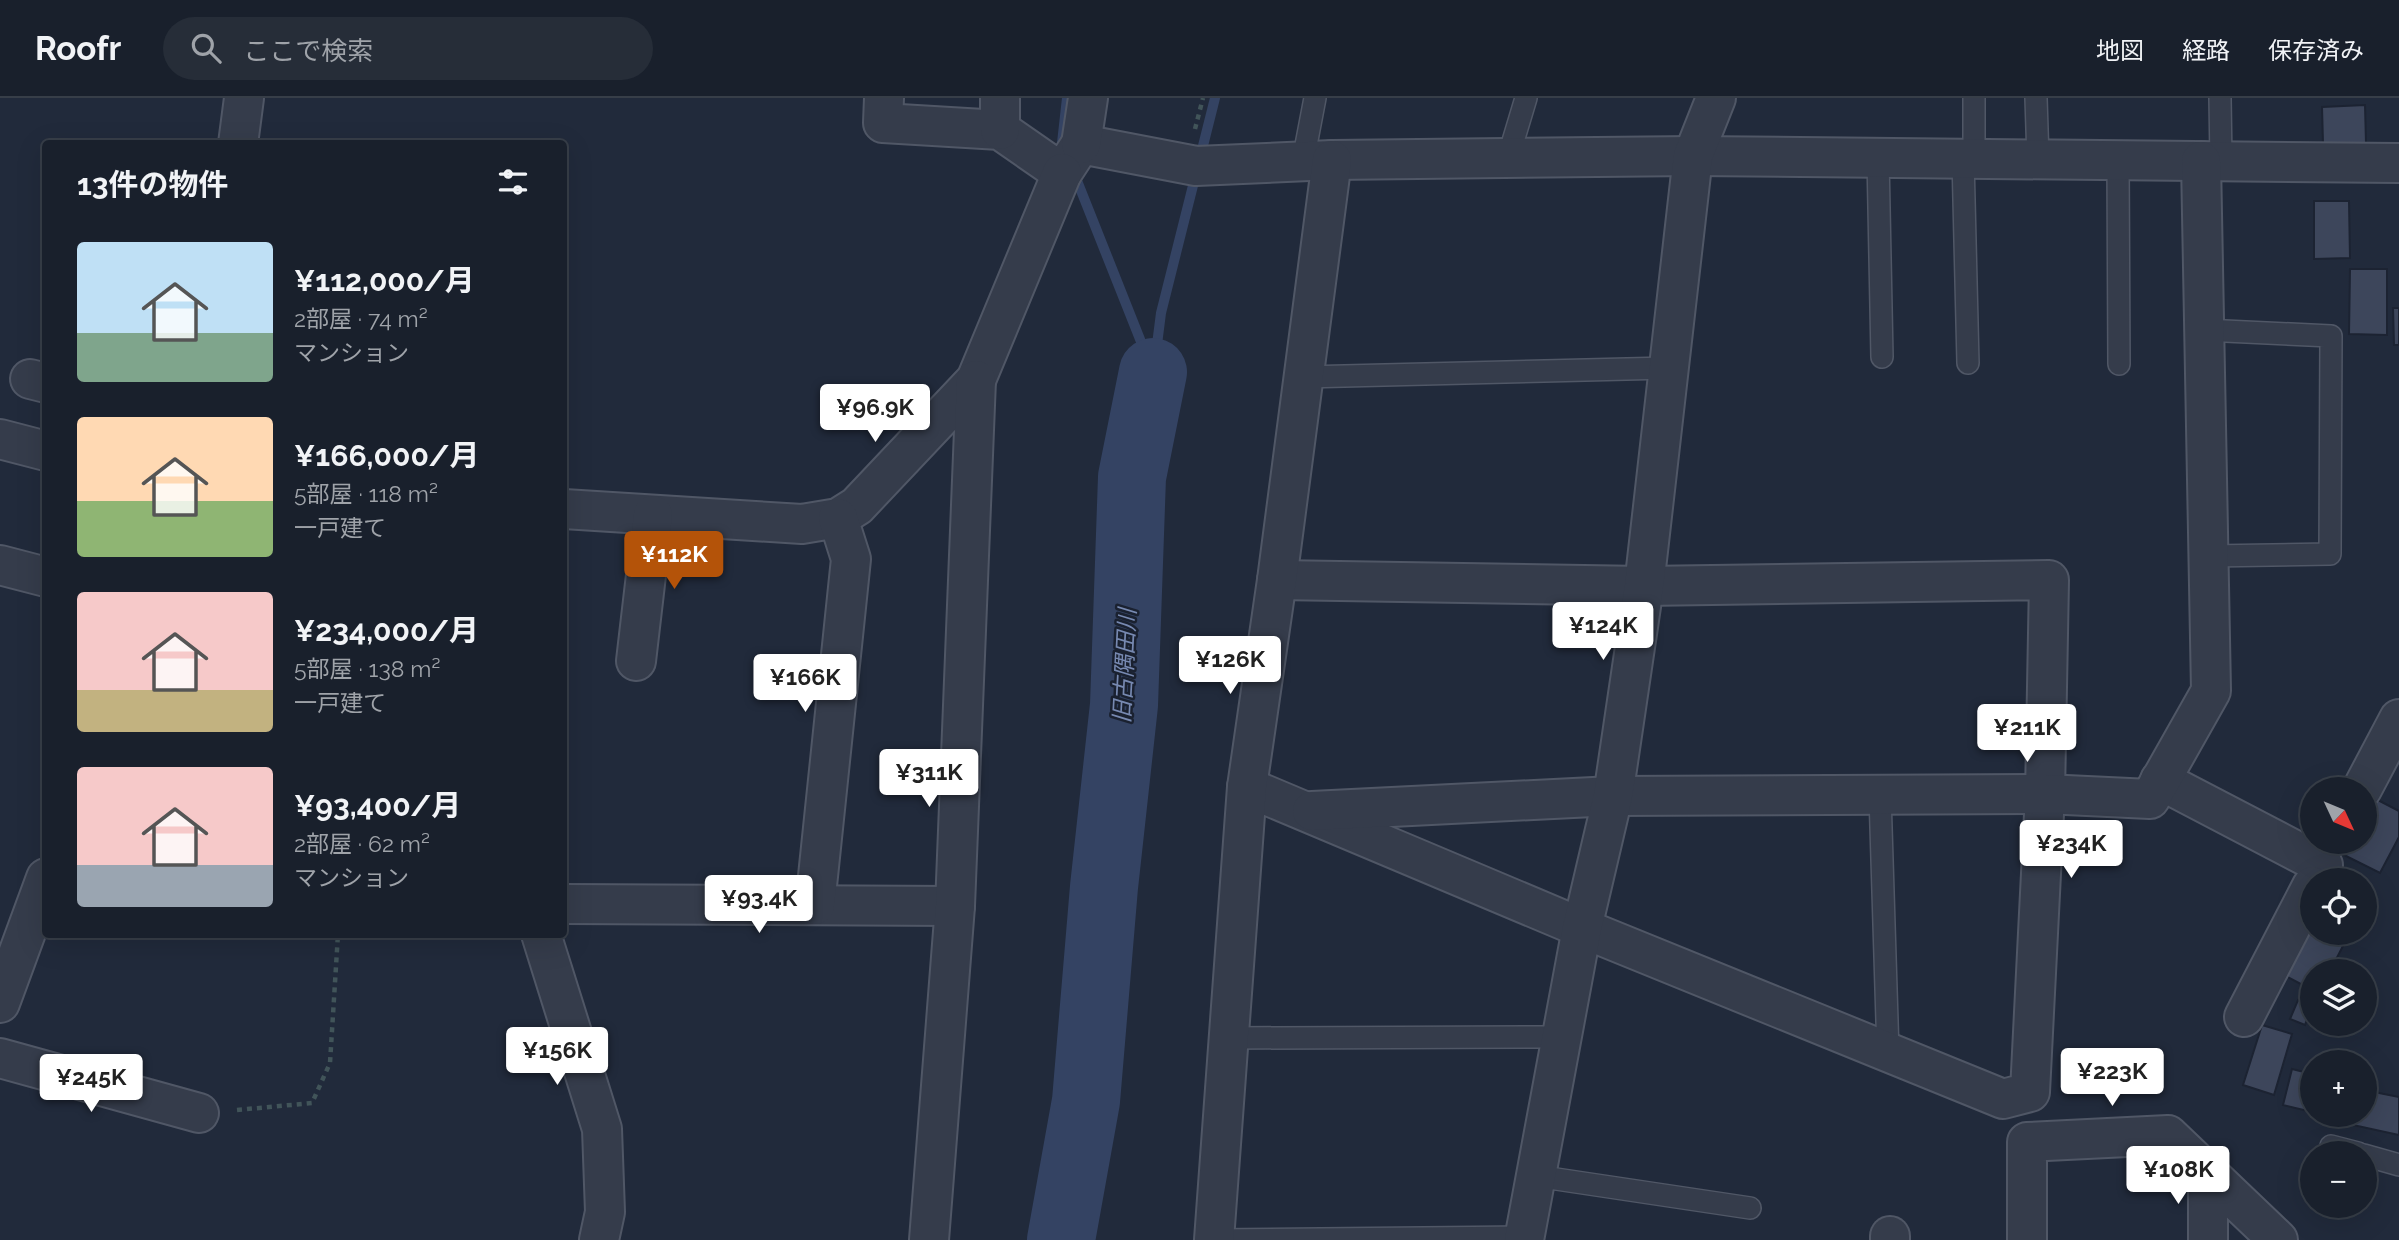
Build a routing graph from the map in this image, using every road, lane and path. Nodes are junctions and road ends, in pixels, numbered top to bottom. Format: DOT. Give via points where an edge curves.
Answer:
graph roads {
  1 [pos="244,98"];
  2 [pos="884,98"];
  3 [pos="1088,98"];
  4 [pos="1315,98"];
  5 [pos="1527,98"];
  6 [pos="1716,98"];
  7 [pos="1974,98"];
  8 [pos="2036,98"];
  9 [pos="2220,98"];
  10 [pos="1000,114"];
  11 [pos="239,140"];
  12 [pos="1693,156"];
  13 [pos="1072,158"];
  14 [pos="1508,158"];
  15 [pos="1878,158"];
  16 [pos="1969,159"];
  17 [pos="1318,160"];
  18 [pos="2038,160"];
  19 [pos="2119,160"];
  20 [pos="2211,161"];
  21 [pos="2399,163"];
  22 [pos="2204,330"];
  23 [pos="1882,357"];
  24 [pos="1968,363"];
  25 [pos="2119,364"];
  26 [pos="1668,368"];
  27 [pos="1304,377"];
  28 [pos="976,380"];
  29 [pos="0,439"];
  30 [pos="42,450"];
  31 [pos="567,509"];
  32 [pos="653,515"];
  33 [pos="838,518"];
  34 [pos="2209,556"];
  35 [pos="0,565"];
  36 [pos="42,576"];
  37 [pos="1277,580"];
  38 [pos="1644,586"];
  39 [pos="636,661"];
  40 [pos="2399,719"];
  41 [pos="2368,777"];
  42 [pos="2160,780"];
  43 [pos="1247,787"];
  44 [pos="2045,794"];
  45 [pos="1880,795"];
  46 [pos="1613,796"];
  47 [pos="1304,811"];
  48 [pos="2321,868"];
  49 [pos="42,889"];
  50 [pos="567,904"];
  51 [pos="815,905"];
  52 [pos="955,906"];
  53 [pos="2300,909"];
  54 [pos="1581,928"];
  55 [pos="338,938"];
  56 [pos="542,938"];
  57 [pos="0,1003"];
  58 [pos="2244,1017"];
  59 [pos="1562,1037"];
  60 [pos="1229,1038"];
  61 [pos="1888,1053"];
  62 [pos="0,1058"];
  63 [pos="199,1113"];
  64 [pos="2377,1159"];
  65 [pos="2399,1165"];
  66 [pos="2208,1173"];
  67 [pos="1536,1175"];
  68 [pos="1750,1208"];
  69 [pos="1524,1238"];
  70 [pos="599,1240"];
  71 [pos="929,1240"];
  72 [pos="1214,1240"];
  73 [pos="2026,1240"];
  74 [pos="2208,1240"];
  75 [pos="2278,1240"];
  1 -- 11 [label="street"];
  2 -- 10 [label="street" via="883,123"];
  3 -- 13 [label="street"];
  4 -- 17 [label="lane"];
  5 -- 14 [label="lane"];
  6 -- 12 [label="street"];
  7 -- 16 [label="lane"];
  8 -- 18 [label="lane"];
  9 -- 20 [label="lane"];
  10 -- 13 [label="street"];
  12 -- 14 [label="street"];
  12 -- 15 [label="street"];
  12 -- 26 [label="street"];
  13 -- 17 [label="street" via="1196,166"];
  13 -- 28 [label="street"];
  14 -- 17 [label="street"];
  15 -- 16 [label="street"];
  15 -- 23 [label="lane"];
  16 -- 18 [label="street"];
  16 -- 24 [label="lane"];
  17 -- 27 [label="street"];
  18 -- 19 [label="street"];
  19 -- 20 [label="street"];
  19 -- 25 [label="lane"];
  20 -- 21 [label="street"];
  20 -- 22 [label="street"];
  22 -- 34 [label="street"];
  22 -- 34 [label="lane" via="2331,336 2330,554"];
  26 -- 27 [label="lane"];
  26 -- 38 [label="street"];
  27 -- 37 [label="street"];
  28 -- 33 [label="street" via="857,506"];
  28 -- 52 [label="street"];
  29 -- 30 [label="street"];
  31 -- 32 [label="street"];
  32 -- 33 [label="street" via="802,524"];
  32 -- 39 [label="street"];
  33 -- 51 [label="street" via="850,559"];
  34 -- 42 [label="street" via="2211,691"];
  35 -- 36 [label="street"];
  37 -- 38 [label="street"];
  37 -- 43 [label="street"];
  38 -- 44 [label="street" via="2049,580"];
  38 -- 46 [label="street"];
  40 -- 41 [label="street"];
  42 -- 44 [label="street" via="2150,799"];
  42 -- 48 [label="street"];
  43 -- 47 [label="street"];
  43 -- 60 [label="street"];
  44 -- 45 [label="street"];
  44 -- 61 [label="street" via="2030,1092 2003,1099"];
  45 -- 46 [label="street"];
  45 -- 61 [label="lane"];
  46 -- 47 [label="street"];
  46 -- 54 [label="street"];
  47 -- 54 [label="street"];
  49 -- 57 [label="street"];
  50 -- 51 [label="street"];
  51 -- 52 [label="street"];
  52 -- 71 [label="street"];
  53 -- 58 [label="street"];
  54 -- 59 [label="street"];
  54 -- 61 [label="street"];
  55 -- 63 [label="path" via="330,1063 312,1103"];
  56 -- 70 [label="street" via="602,1129 605,1212"];
  59 -- 60 [label="lane"];
  59 -- 67 [label="street"];
  60 -- 72 [label="street"];
  62 -- 63 [label="street"];
  64 -- 65 [label="lane"];
  66 -- 73 [label="street" via="2168,1135 2027,1142"];
  66 -- 74 [label="street"];
  66 -- 75 [label="street"];
  67 -- 68 [label="lane"];
  67 -- 69 [label="street"];
  69 -- 72 [label="lane"];
}
